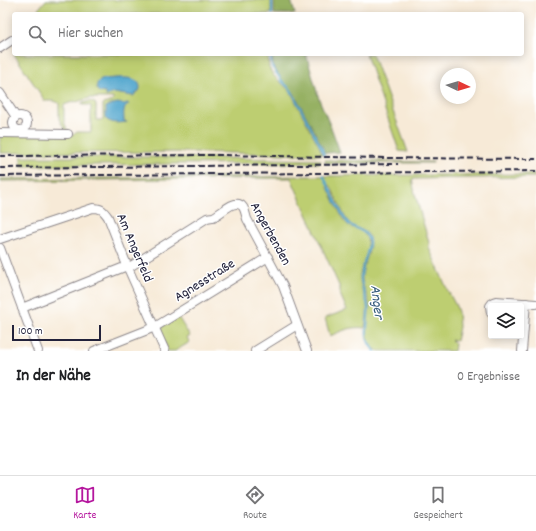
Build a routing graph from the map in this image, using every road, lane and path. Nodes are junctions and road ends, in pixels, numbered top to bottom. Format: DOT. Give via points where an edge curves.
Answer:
graph roads {
  1 [pos="12,40"];
  2 [pos="0,48"];
  3 [pos="0,93"];
  4 [pos="16,117"];
  5 [pos="20,132"];
  6 [pos="0,133"];
  7 [pos="68,134"];
  8 [pos="0,238"];
  9 [pos="0,248"];
  10 [pos="268,257"];
  11 [pos="128,267"];
  12 [pos="492,303"];
  13 [pos="526,303"];
  14 [pos="536,304"];
  15 [pos="22,308"];
  16 [pos="524,313"];
  17 [pos="297,325"];
  18 [pos="155,327"];
  19 [pos="522,339"];
  20 [pos="38,351"];
  21 [pos="94,351"];
  22 [pos="165,351"];
  23 [pos="255,351"];
  24 [pos="307,351"];
  25 [pos="522,351"];
  1 -- 2 [label="street"];
  3 -- 4 [label="street"];
  4 -- 5 [label="street" via="13,125"];
  4 -- 5 [label="street" via="23,117 28,124"];
  5 -- 6 [label="street"];
  5 -- 7 [label="street"];
  8 -- 11 [label="street, Am Angerfeld" via="99,208 108,217"];
  9 -- 15 [label="street"];
  10 -- 11 [label="street, Angerbenden" via="243,208 238,204 207,218"];
  10 -- 17 [label="street, Angerbenden" via="283,286"];
  10 -- 18 [label="street, Agnesstraße"];
  11 -- 15 [label="street"];
  11 -- 18 [label="street, Am Angerfeld"];
  12 -- 13 [label="street"];
  13 -- 14 [label="street"];
  13 -- 16 [label="street"];
  15 -- 20 [label="street"];
  17 -- 23 [label="street"];
  17 -- 24 [label="street, Angerbenden"];
  18 -- 21 [label="street, Agnesstraße"];
  18 -- 22 [label="street, Am Angerfeld"];
  19 -- 25 [label="street"];
}
